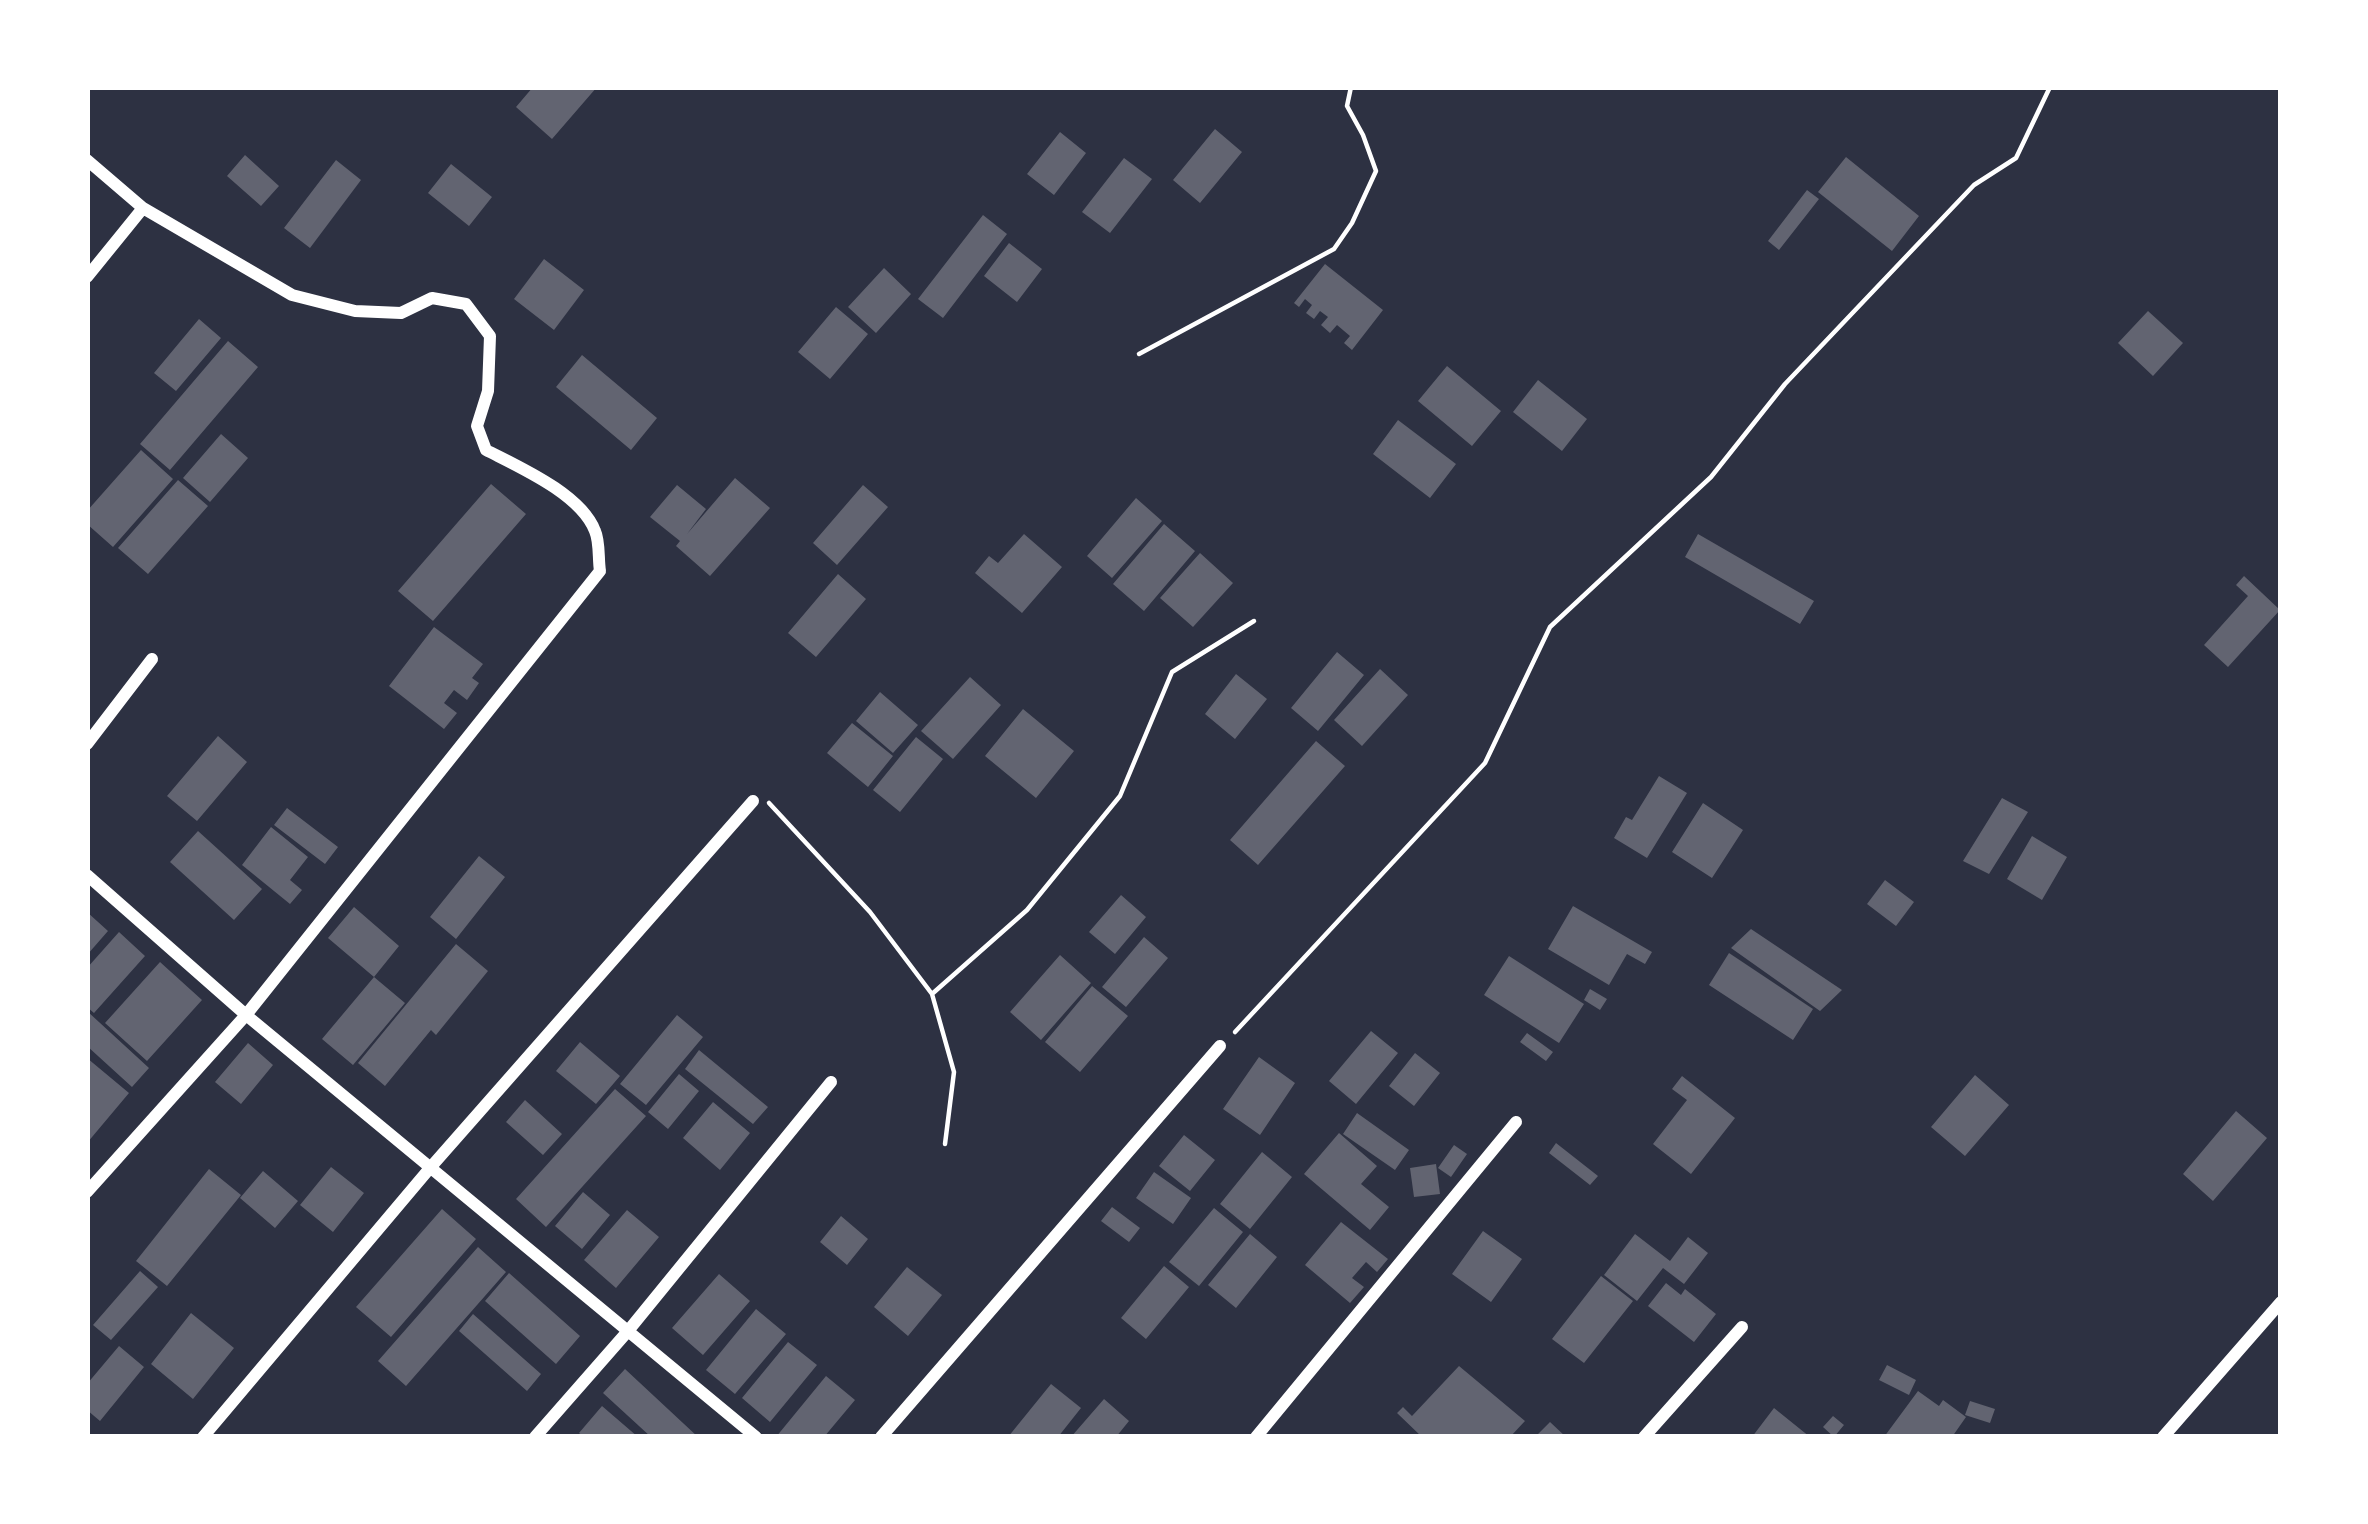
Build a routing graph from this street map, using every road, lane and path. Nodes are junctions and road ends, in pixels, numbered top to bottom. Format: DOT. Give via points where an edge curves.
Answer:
graph roads {
  1 [pos="1351,87"];
  2 [pos="2050,87"];
  3 [pos="87,160"];
  4 [pos="143,208"];
  5 [pos="87,277"];
  6 [pos="1139,354"];
  7 [pos="1254,621"];
  8 [pos="152,659"];
  9 [pos="87,744"];
  10 [pos="753,801"];
  11 [pos="87,875"];
  12 [pos="932,994"];
  13 [pos="246,1015"];
  14 [pos="1220,1046"];
  15 [pos="831,1082"];
  16 [pos="1516,1121"];
  17 [pos="945,1144"];
  18 [pos="430,1168"];
  19 [pos="87,1192"];
  20 [pos="2281,1302"];
  21 [pos="1742,1327"];
  22 [pos="628,1331"];
  23 [pos="202,1437"];
  24 [pos="535,1437"];
  25 [pos="756,1437"];
  26 [pos="881,1437"];
  27 [pos="1256,1437"];
  28 [pos="1644,1437"];
  29 [pos="2164,1437"];
  1 -- 6 [label="path" via="1347,106 1376,171 1334,248"];
  2 -- 14 [label="path" via="2016,158 1974,185 1785,385 1711,477 1550,627 1485,763"];
  3 -- 4 [label="street"];
  4 -- 5 [label="street"];
  4 -- 13 [label="street" via="292,295 356,311 401,313 432,298 466,304 490,335 477,426 486,450 569,499 595,530 599,571"];
  7 -- 12 [label="path" via="1172,672 1120,796 1027,910"];
  8 -- 9 [label="street"];
  10 -- 12 [label="path" via="772,805"];
  10 -- 18 [label="street"];
  11 -- 13 [label="street"];
  12 -- 17 [label="path" via="954,1072"];
  13 -- 18 [label="street"];
  13 -- 19 [label="street"];
  14 -- 26 [label="street"];
  15 -- 22 [label="street"];
  16 -- 27 [label="street"];
  18 -- 22 [label="street"];
  18 -- 23 [label="street"];
  20 -- 29 [label="street"];
  21 -- 28 [label="street"];
  22 -- 24 [label="street"];
  22 -- 25 [label="street"];
}
